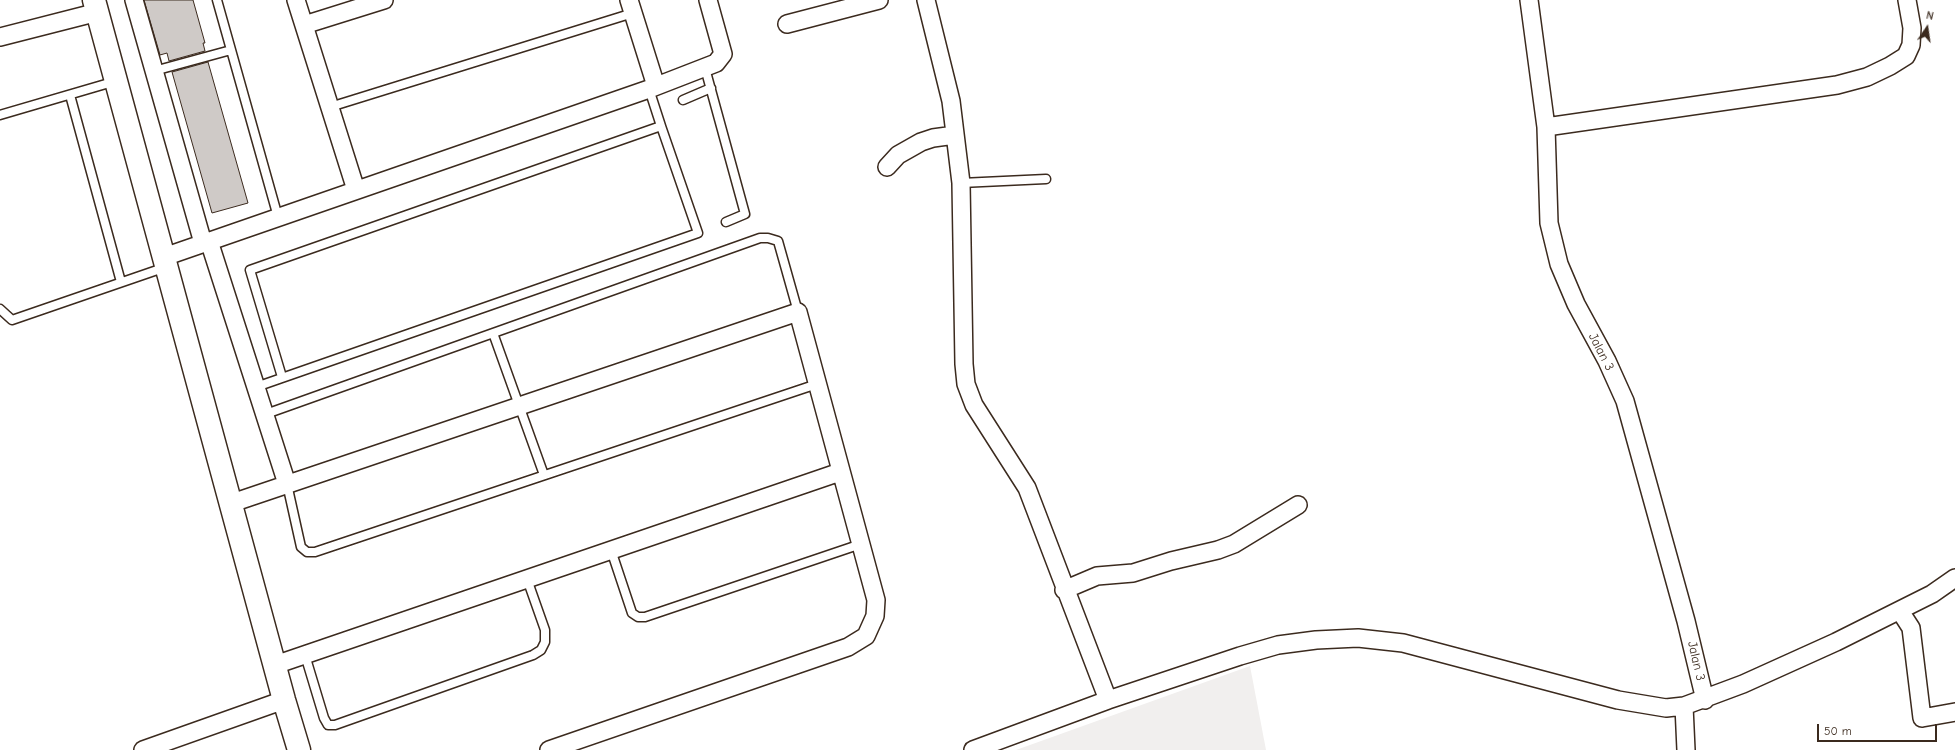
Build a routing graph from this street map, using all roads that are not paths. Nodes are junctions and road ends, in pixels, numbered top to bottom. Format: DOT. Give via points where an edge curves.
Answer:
graph roads {
  1 [pos="134,0"];
  2 [pos="217,0"];
  3 [pos="296,0"];
  4 [pos="384,0"];
  5 [pos="708,0"];
  6 [pos="878,0"];
  7 [pos="926,0"];
  8 [pos="1529,0"];
  9 [pos="1908,0"];
  10 [pos="96,6"];
  11 [pos="631,6"];
  12 [pos="787,24"];
  13 [pos="304,25"];
  14 [pos="0,37"];
  15 [pos="231,50"];
  16 [pos="705,68"];
  17 [pos="154,71"];
  18 [pos="116,81"];
  19 [pos="652,87"];
  20 [pos="711,88"];
  21 [pos="70,95"];
  22 [pos="683,100"];
  23 [pos="330,107"];
  24 [pos="0,115"];
  25 [pos="661,126"];
  26 [pos="1546,128"];
  27 [pos="955,135"];
  28 [pos="887,167"];
  29 [pos="1046,179"];
  30 [pos="961,183"];
  31 [pos="356,190"];
  32 [pos="278,217"];
  33 [pos="726,222"];
  34 [pos="206,242"];
  35 [pos="165,262"];
  36 [pos="121,282"];
  37 [pos="0,309"];
  38 [pos="798,312"];
  39 [pos="493,333"];
  40 [pos="282,377"];
  41 [pos="817,384"];
  42 [pos="256,387"];
  43 [pos="518,406"];
  44 [pos="263,415"];
  45 [pos="840,472"];
  46 [pos="544,475"];
  47 [pos="287,484"];
  48 [pos="232,503"];
  49 [pos="1298,506"];
  50 [pos="860,544"];
  51 [pos="611,550"];
  52 [pos="1955,578"];
  53 [pos="527,579"];
  54 [pos="1064,590"];
  55 [pos="1900,611"];
  56 [pos="305,655"];
  57 [pos="275,665"];
  58 [pos="284,700"];
  59 [pos="1108,700"];
  60 [pos="1705,700"];
  61 [pos="1684,706"];
  62 [pos="1955,712"];
  63 [pos="143,750"];
  64 [pos="299,750"];
  65 [pos="549,750"];
  66 [pos="973,750"];
  67 [pos="1686,750"];
  1 -- 17 [label="street"];
  2 -- 15 [label="lane"];
  3 -- 13 [label="street"];
  4 -- 13 [label="street"];
  5 -- 16 [label="street" via="723,54 716,63"];
  6 -- 12 [label="street"];
  7 -- 27 [label="street" via="951,102"];
  8 -- 26 [label="street, Jalan 3"];
  9 -- 26 [label="street" via="1912,28 1911,45 1906,56 1867,77 1837,85"];
  10 -- 14 [label="street"];
  10 -- 18 [label="main road"];
  11 -- 19 [label="street"];
  11 -- 23 [label="lane"];
  13 -- 23 [label="street"];
  15 -- 17 [label="lane"];
  15 -- 32 [label="lane"];
  16 -- 19 [label="street"];
  16 -- 20 [label="lane"];
  17 -- 34 [label="street"];
  18 -- 21 [label="lane"];
  18 -- 35 [label="main road"];
  19 -- 25 [label="lane"];
  19 -- 31 [label="street"];
  20 -- 22 [label="lane"];
  20 -- 33 [label="lane" via="745,214"];
  21 -- 24 [label="lane"];
  21 -- 36 [label="lane"];
  23 -- 31 [label="street"];
  25 -- 40 [label="lane" via="250,270"];
  25 -- 40 [label="lane" via="698,233"];
  26 -- 60 [label="street, Jalan 3" via="1549,223 1559,264 1576,304 1625,401 1686,621"];
  27 -- 28 [label="street" via="921,142 898,155"];
  27 -- 30 [label="street"];
  29 -- 30 [label="lane"];
  30 -- 54 [label="street" via="966,384 974,405 1027,488"];
  31 -- 32 [label="street"];
  32 -- 34 [label="street"];
  34 -- 35 [label="street"];
  34 -- 42 [label="street"];
  35 -- 36 [label="lane"];
  35 -- 48 [label="main road"];
  36 -- 37 [label="lane" via="12,320"];
  38 -- 39 [label="lane" via="778,241 760,238"];
  38 -- 41 [label="street"];
  38 -- 43 [label="street"];
  39 -- 43 [label="lane"];
  39 -- 44 [label="lane"];
  40 -- 42 [label="lane"];
  41 -- 45 [label="street"];
  41 -- 46 [label="lane"];
  42 -- 44 [label="street"];
  43 -- 46 [label="lane"];
  43 -- 47 [label="street"];
  44 -- 47 [label="street"];
  45 -- 50 [label="street"];
  45 -- 51 [label="street"];
  46 -- 47 [label="lane" via="316,552 307,552 301,547"];
  47 -- 48 [label="street"];
  48 -- 57 [label="main road"];
  49 -- 54 [label="street" via="1234,544 1218,550 1132,573 1097,576"];
  50 -- 51 [label="lane" via="645,617 638,617 632,613"];
  50 -- 65 [label="street" via="876,600 876,616 866,636 848,647"];
  51 -- 53 [label="street"];
  52 -- 55 [label="street"];
  53 -- 56 [label="street"];
  53 -- 56 [label="lane" via="545,630 545,642 541,650 342,723 328,725"];
  54 -- 59 [label="street"];
  55 -- 60 [label="street"];
  55 -- 62 [label="street" via="1911,628 1922,718"];
  56 -- 57 [label="street"];
  57 -- 58 [label="main road"];
  58 -- 63 [label="street"];
  58 -- 64 [label="main road"];
  59 -- 61 [label="street" via="1278,645 1358,638 1403,643 1645,705 1666,708"];
  59 -- 66 [label="street"];
  60 -- 61 [label="street"];
  61 -- 67 [label="street"];
}
